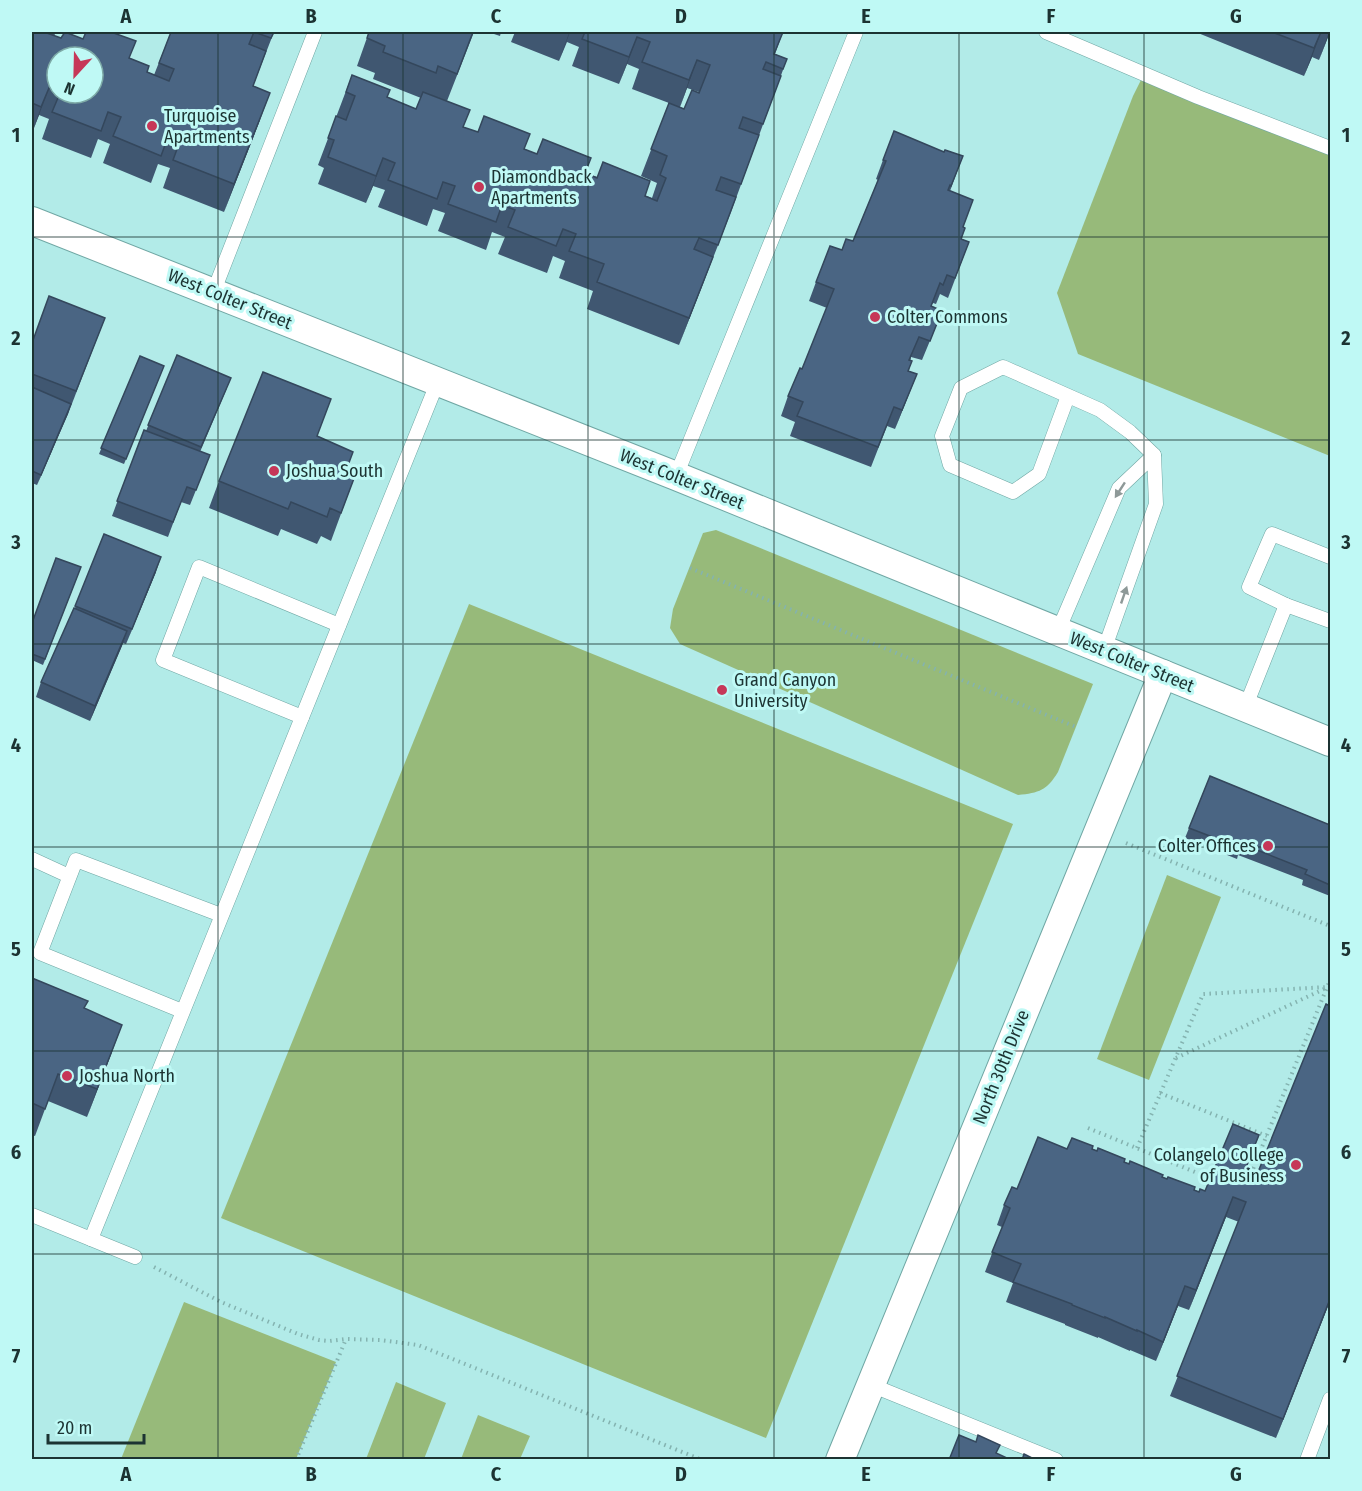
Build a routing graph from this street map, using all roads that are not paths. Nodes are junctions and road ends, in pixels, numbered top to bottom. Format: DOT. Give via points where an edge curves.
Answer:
graph roads {
  1 [pos="315,32"];
  2 [pos="856,32"];
  3 [pos="1046,32"];
  4 [pos="1330,148"];
  5 [pos="32,220"];
  6 [pos="213,292"];
  7 [pos="438,381"];
  8 [pos="1068,396"];
  9 [pos="1154,455"];
  10 [pos="676,476"];
  11 [pos="1330,557"];
  12 [pos="1286,605"];
  13 [pos="1330,621"];
  14 [pos="339,625"];
  15 [pos="1058,632"];
  16 [pos="1104,650"];
  17 [pos="1163,674"];
  18 [pos="1245,708"];
  19 [pos="302,717"];
  20 [pos="1330,742"];
  21 [pos="32,859"];
  22 [pos="69,876"];
  23 [pos="221,915"];
  24 [pos="182,1011"];
  25 [pos="32,1215"];
  26 [pos="91,1239"];
  27 [pos="135,1257"];
  28 [pos="871,1385"];
  29 [pos="1330,1399"];
  30 [pos="840,1460"];
  31 [pos="1056,1460"];
  32 [pos="1307,1460"];
  1 -- 6 [label="lane"];
  2 -- 10 [label="lane"];
  3 -- 4 [label="lane"];
  5 -- 6 [label="street, West Colter Street"];
  6 -- 7 [label="street, West Colter Street"];
  7 -- 10 [label="street, West Colter Street"];
  7 -- 14 [label="lane"];
  8 -- 8 [label="lane" via="1003,367 961,388 942,436 950,465 1012,492 1039,474"];
  8 -- 9 [label="lane" via="1100,410"];
  9 -- 15 [label="lane, one-way" via="1119,488"];
  16 -- 9 [label="lane, one-way" via="1156,504"];
  10 -- 15 [label="street, West Colter Street"];
  11 -- 12 [label="lane" via="1272,534 1249,587"];
  12 -- 13 [label="lane"];
  12 -- 18 [label="lane"];
  14 -- 19 [label="lane"];
  14 -- 19 [label="lane" via="199,567 163,660"];
  15 -- 16 [label="street, West Colter Street"];
  16 -- 17 [label="street, West Colter Street"];
  17 -- 18 [label="street, West Colter Street"];
  17 -- 28 [label="street, North 30th Drive"];
  18 -- 20 [label="street, West Colter Street"];
  19 -- 23 [label="lane"];
  21 -- 22 [label="lane"];
  22 -- 23 [label="lane" via="76,860"];
  22 -- 24 [label="lane" via="40,953"];
  23 -- 24 [label="lane"];
  24 -- 26 [label="lane"];
  25 -- 26 [label="lane"];
  26 -- 27 [label="lane"];
  28 -- 30 [label="street, North 30th Drive"];
  28 -- 31 [label="lane"];
  29 -- 32 [label="lane"];
}
